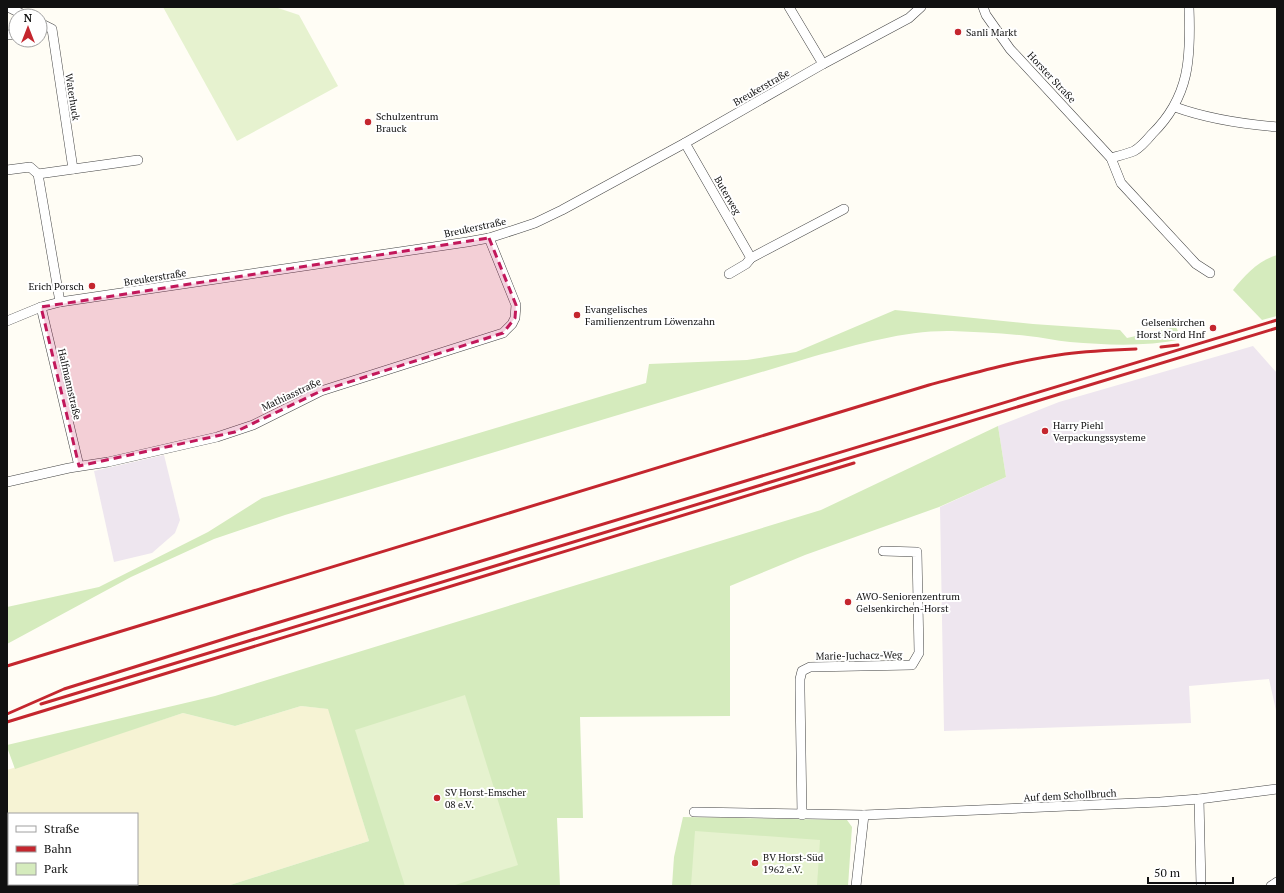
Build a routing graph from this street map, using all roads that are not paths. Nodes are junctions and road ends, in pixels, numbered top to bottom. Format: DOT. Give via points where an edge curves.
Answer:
graph roads {
  1 [pos="789,7"];
  2 [pos="920,7"];
  3 [pos="983,7"];
  4 [pos="1189,7"];
  5 [pos="48,27"];
  6 [pos="48,29"];
  7 [pos="52,29"];
  8 [pos="823,64"];
  9 [pos="1174,107"];
  10 [pos="1277,128"];
  11 [pos="685,143"];
  12 [pos="1111,158"];
  13 [pos="138,160"];
  14 [pos="73,169"];
  15 [pos="7,170"];
  16 [pos="38,174"];
  17 [pos="844,209"];
  18 [pos="489,238"];
  19 [pos="751,258"];
  20 [pos="1210,273"];
  21 [pos="729,274"];
  22 [pos="60,302"];
  23 [pos="41,307"];
  24 [pos="7,321"];
  25 [pos="79,466"];
  26 [pos="7,482"];
  27 [pos="883,551"];
  28 [pos="1277,789"];
  29 [pos="1198,799"];
  30 [pos="694,812"];
  31 [pos="802,815"];
  32 [pos="864,815"];
  33 [pos="1277,882"];
  34 [pos="856,886"];
  35 [pos="1201,886"];
  36 [pos="1271,886"];
  1 -- 8 [label="street"];
  2 -- 8 [label="street, Breukerstraße" via="909,18"];
  3 -- 12 [label="street, Horster Straße" via="1010,49"];
  4 -- 9 [label="street" via="1189,59"];
  5 -- 7 [label="street"];
  6 -- 7 [label="street"];
  7 -- 14 [label="street, Waterhuck"];
  8 -- 11 [label="street, Breukerstraße"];
  9 -- 10 [label="street" via="1211,118"];
  9 -- 12 [label="street" via="1160,127 1138,148"];
  11 -- 18 [label="street, Breukerstraße" via="562,210 535,223"];
  11 -- 19 [label="street, Buterweg"];
  12 -- 20 [label="street" via="1121,183 1196,264"];
  13 -- 14 [label="street"];
  14 -- 16 [label="street"];
  15 -- 16 [label="street" via="30,167"];
  16 -- 22 [label="street"];
  17 -- 19 [label="street"];
  18 -- 22 [label="street, Breukerstraße"];
  18 -- 25 [label="street, Mathiasstraße" via="516,305 515,318 503,333 321,391 253,425 229,433 108,462"];
  19 -- 21 [label="street"];
  22 -- 23 [label="street, Breukerstraße"];
  23 -- 24 [label="street, Breukerstraße"];
  23 -- 25 [label="street, Halfmannstraße"];
  25 -- 26 [label="street, Mathiasstraße"];
  27 -- 31 [label="street, Marie-Juchacz-Weg" via="917,552 919,653 912,665 810,667 802,671"];
  28 -- 29 [label="street, Auf dem Schollbruch"];
  29 -- 32 [label="street, Auf dem Schollbruch"];
  29 -- 35 [label="street"];
  30 -- 31 [label="street, Auf dem Schollbruch"];
  31 -- 32 [label="street, Auf dem Schollbruch"];
  32 -- 34 [label="street"];
  33 -- 36 [label="street"];
}
